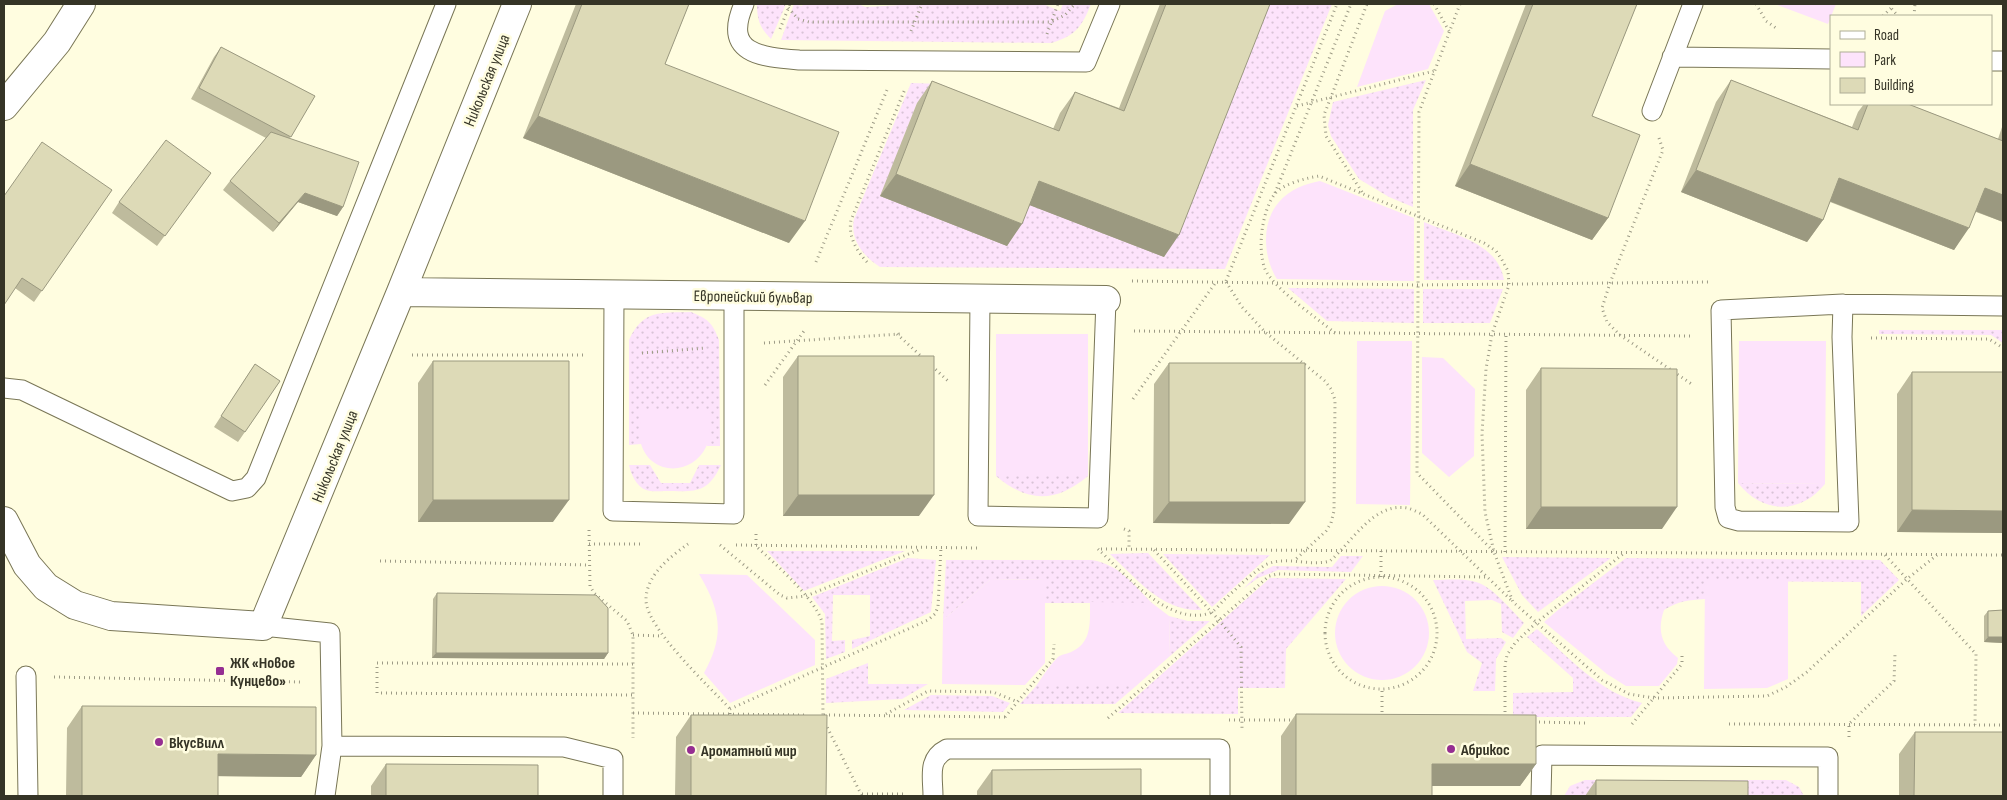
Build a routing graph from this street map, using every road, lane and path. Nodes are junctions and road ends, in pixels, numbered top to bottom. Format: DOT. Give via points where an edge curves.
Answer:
graph roads {
  1 [pos="81,4"];
  2 [pos="446,4"];
  3 [pos="517,4"];
  4 [pos="744,4"];
  5 [pos="785,4"];
  6 [pos="922,4"];
  7 [pos="1051,4"];
  8 [pos="1075,4"];
  9 [pos="1110,4"];
  10 [pos="1337,4"];
  11 [pos="1351,4"];
  12 [pos="1367,4"];
  13 [pos="1434,4"];
  14 [pos="1460,4"];
  15 [pos="1693,4"];
  16 [pos="1057,6"];
  17 [pos="915,22"];
  18 [pos="943,22"];
  19 [pos="1450,31"];
  20 [pos="1672,57"];
  21 [pos="1830,59"];
  22 [pos="908,60"];
  23 [pos="1434,71"];
  24 [pos="1330,98"];
  25 [pos="1311,102"];
  26 [pos="4,106"];
  27 [pos="1296,106"];
  28 [pos="1652,111"];
  29 [pos="1362,193"];
  30 [pos="1274,194"];
  31 [pos="1418,214"];
  32 [pos="819,255"];
  33 [pos="873,267"];
  34 [pos="1216,281"];
  35 [pos="1226,281"];
  36 [pos="1275,283"];
  37 [pos="1610,283"];
  38 [pos="1509,284"];
  39 [pos="1419,285"];
  40 [pos="401,292"];
  41 [pos="614,295"];
  42 [pos="734,296"];
  43 [pos="810,297"];
  44 [pos="980,298"];
  45 [pos="1106,300"];
  46 [pos="1843,304"];
  47 [pos="2003,306"];
  48 [pos="1721,310"];
  49 [pos="1105,330"];
  50 [pos="1182,332"];
  51 [pos="1265,332"];
  52 [pos="897,334"];
  53 [pos="1335,334"];
  54 [pos="1418,334"];
  55 [pos="1492,334"];
  56 [pos="1506,334"];
  57 [pos="797,341"];
  58 [pos="736,346"];
  59 [pos="410,355"];
  60 [pos="614,355"];
  61 [pos="4,388"];
  62 [pos="1723,405"];
  63 [pos="734,428"];
  64 [pos="1101,443"];
  65 [pos="613,510"];
  66 [pos="4,521"];
  67 [pos="589,544"];
  68 [pos="649,544"];
  69 [pos="678,544"];
  70 [pos="688,544"];
  71 [pos="696,544"];
  72 [pos="712,545"];
  73 [pos="720,545"];
  74 [pos="756,546"];
  75 [pos="924,548"];
  76 [pos="941,548"];
  77 [pos="985,548"];
  78 [pos="1088,549"];
  79 [pos="1098,549"];
  80 [pos="1154,550"];
  81 [pos="1306,551"];
  82 [pos="1340,551"];
  83 [pos="1381,551"];
  84 [pos="1459,551"];
  85 [pos="1494,552"];
  86 [pos="1505,552"];
  87 [pos="1624,554"];
  88 [pos="1884,554"];
  89 [pos="1937,554"];
  90 [pos="2003,555"];
  91 [pos="1294,561"];
  92 [pos="380,562"];
  93 [pos="590,565"];
  94 [pos="1381,577"];
  95 [pos="1487,577"];
  96 [pos="1907,579"];
  97 [pos="806,596"];
  98 [pos="1513,602"];
  99 [pos="1211,612"];
  100 [pos="1218,619"];
  101 [pos="1536,623"];
  102 [pos="264,626"];
  103 [pos="633,635"];
  104 [pos="663,636"];
  105 [pos="1054,644"];
  106 [pos="1895,654"];
  107 [pos="1682,656"];
  108 [pos="633,664"];
  109 [pos="822,668"];
  110 [pos="26,676"];
  111 [pos="301,682"];
  112 [pos="1382,690"];
  113 [pos="633,695"];
  114 [pos="1654,698"];
  115 [pos="1018,702"];
  116 [pos="730,709"];
  117 [pos="633,713"];
  118 [pos="730,714"];
  119 [pos="812,715"];
  120 [pos="821,715"];
  121 [pos="884,716"];
  122 [pos="1005,717"];
  123 [pos="1015,717"];
  124 [pos="1098,718"];
  125 [pos="1108,718"];
  126 [pos="1117,718"];
  127 [pos="1222,720"];
  128 [pos="1242,720"];
  129 [pos="1298,720"];
  130 [pos="1382,721"];
  131 [pos="1505,722"];
  132 [pos="1524,722"];
  133 [pos="1593,723"];
  134 [pos="1622,724"];
  135 [pos="1632,724"];
  136 [pos="1642,724"];
  137 [pos="1721,724"];
  138 [pos="1850,724"];
  139 [pos="1975,725"];
  140 [pos="2003,725"];
  141 [pos="332,746"];
  142 [pos="1828,757"];
  143 [pos="613,759"];
  144 [pos="862,795"];
  145 [pos="933,795"];
  146 [pos="28,796"];
  147 [pos="325,796"];
  148 [pos="613,796"];
  149 [pos="1220,796"];
  150 [pos="1541,796"];
  151 [pos="1828,796"];
  1 -- 26 [label="street" via="57,42"];
  2 -- 61 [label="lane" via="256,478 247,488 232,491 22,390"];
  3 -- 40 [label="street, Никольская улица"];
  4 -- 22 [label="lane" via="737,20 738,38 748,50 769,57 800,60"];
  5 -- 17 [label="path" via="798,19 809,22"];
  6 -- 17 [label="path"];
  7 -- 16 [label="path"];
  8 -- 18 [label="path" via="1051,22"];
  9 -- 22 [label="lane" via="1086,62"];
  10 -- 27 [label="path"];
  11 -- 25 [label="path"];
  12 -- 24 [label="path"];
  13 -- 19 [label="path"];
  14 -- 19 [label="path"];
  15 -- 20 [label="lane"];
  17 -- 18 [label="path"];
  17 -- 22 [label="path"];
  18 -- 22 [label="path"];
  19 -- 23 [label="path"];
  20 -- 21 [label="lane"];
  20 -- 28 [label="lane"];
  22 -- 32 [label="path"];
  22 -- 33 [label="path" via="851,220 850,233 854,244"];
  23 -- 24 [label="path"];
  23 -- 31 [label="path" via="1420,112"];
  24 -- 25 [label="path"];
  24 -- 29 [label="path" via="1324,115 1326,136"];
  25 -- 27 [label="path"];
  25 -- 30 [label="path"];
  27 -- 35 [label="path"];
  28 -- 37 [label="path" via="1663,150"];
  29 -- 30 [label="path" via="1319,176 1292,183"];
  29 -- 31 [label="path"];
  30 -- 36 [label="path" via="1262,228 1261,242 1265,269"];
  31 -- 38 [label="path" via="1484,242 1496,252 1508,270"];
  31 -- 39 [label="path"];
  34 -- 50 [label="path"];
  35 -- 36 [label="path"];
  35 -- 51 [label="path" via="1242,307"];
  36 -- 39 [label="path"];
  36 -- 53 [label="path"];
  37 -- 38 [label="path"];
  37 -- 48 [label="path" via="1720,281"];
  37 -- 62 [label="path" via="1602,308 1607,322 1620,336"];
  38 -- 39 [label="path"];
  38 -- 55 [label="path"];
  39 -- 54 [label="path"];
  40 -- 41 [label="street, Европейский бульвар"];
  40 -- 102 [label="street, Никольская улица"];
  41 -- 42 [label="street, Европейский бульвар"];
  41 -- 60 [label="lane"];
  42 -- 43 [label="street, Европейский бульвар"];
  42 -- 58 [label="lane"];
  43 -- 44 [label="street, Европейский бульвар"];
  43 -- 57 [label="path" via="810,323"];
  44 -- 45 [label="street, Европейский бульвар"];
  44 -- 64 [label="lane" via="978,516 1098,518"];
  45 -- 49 [label="lane"];
  46 -- 47 [label="lane"];
  46 -- 48 [label="lane"];
  46 -- 62 [label="lane" via="1849,522 1739,521 1728,518 1725,507"];
  48 -- 62 [label="lane"];
  49 -- 50 [label="path"];
  49 -- 64 [label="lane"];
  50 -- 51 [label="path"];
  50 -- 64 [label="path"];
  51 -- 53 [label="path"];
  51 -- 81 [label="path" via="1325,381 1335,400 1332,523"];
  52 -- 57 [label="path"];
  53 -- 54 [label="path"];
  54 -- 55 [label="path"];
  54 -- 85 [label="path" via="1417,473"];
  55 -- 85 [label="path" via="1482,434 1485,512"];
  56 -- 86 [label="path"];
  57 -- 58 [label="path"];
  57 -- 63 [label="path"];
  58 -- 60 [label="path"];
  58 -- 63 [label="lane"];
  59 -- 60 [label="path"];
  60 -- 65 [label="lane"];
  63 -- 65 [label="lane" via="734,514"];
  65 -- 67 [label="path" via="589,525"];
  66 -- 102 [label="street" via="27,565 46,587 74,605 111,616"];
  67 -- 68 [label="path"];
  67 -- 93 [label="path"];
  69 -- 70 [label="path"];
  70 -- 71 [label="path"];
  70 -- 104 [label="path" via="668,559 649,586 646,602 651,618"];
  72 -- 73 [label="path"];
  73 -- 74 [label="path"];
  73 -- 97 [label="path" via="780,595 787,598"];
  74 -- 75 [label="path"];
  74 -- 97 [label="path"];
  75 -- 76 [label="path"];
  75 -- 97 [label="path"];
  76 -- 77 [label="path"];
  76 -- 109 [label="path" via="935,614"];
  78 -- 79 [label="path"];
  79 -- 80 [label="path"];
  79 -- 99 [label="path" via="1168,609 1196,615"];
  80 -- 81 [label="path"];
  80 -- 99 [label="path"];
  81 -- 82 [label="path"];
  81 -- 91 [label="path"];
  82 -- 83 [label="path"];
  82 -- 84 [label="path" via="1376,514 1407,508 1422,514"];
  82 -- 91 [label="path" via="1326,562"];
  83 -- 84 [label="path"];
  83 -- 94 [label="path"];
  84 -- 85 [label="path"];
  84 -- 95 [label="path"];
  85 -- 86 [label="path"];
  85 -- 98 [label="path"];
  86 -- 87 [label="path"];
  87 -- 88 [label="path"];
  87 -- 101 [label="path"];
  88 -- 89 [label="path"];
  88 -- 96 [label="path"];
  89 -- 90 [label="path"];
  89 -- 96 [label="path"];
  91 -- 99 [label="path" via="1265,565"];
  92 -- 93 [label="path"];
  93 -- 103 [label="path" via="590,586 594,593 627,621"];
  94 -- 95 [label="path"];
  94 -- 100 [label="path" via="1276,574 1269,576"];
  94 -- 112 [label="path" via="1400,580 1417,590 1430,605 1437,623 1438,642 1431,661 1418,676 1402,686"];
  94 -- 112 [label="path" via="1361,580 1344,591 1332,605 1325,624 1325,644 1332,662 1346,677 1363,687"];
  95 -- 98 [label="path"];
  96 -- 114 [label="path" via="1808,672 1767,696"];
  96 -- 139 [label="path" via="1976,654"];
  97 -- 109 [label="path" via="816,607 822,622"];
  98 -- 101 [label="path"];
  99 -- 100 [label="path"];
  100 -- 125 [label="path"];
  100 -- 128 [label="path" via="1241,647"];
  101 -- 114 [label="path" via="1602,680 1628,694"];
  101 -- 131 [label="path" via="1519,638 1508,655 1504,675"];
  102 -- 141 [label="lane" via="330,633"];
  103 -- 104 [label="path"];
  103 -- 108 [label="path"];
  104 -- 116 [label="path"];
  105 -- 115 [label="path" via="1053,659"];
  106 -- 138 [label="path" via="1894,681"];
  107 -- 114 [label="path" via="1682,664"];
  108 -- 113 [label="path"];
  108 -- 113 [label="path" via="377,663 377,693"];
  109 -- 116 [label="path"];
  109 -- 120 [label="path"];
  110 -- 111 [label="path"];
  110 -- 146 [label="lane"];
  112 -- 130 [label="path"];
  113 -- 117 [label="path"];
  114 -- 135 [label="path"];
  115 -- 121 [label="path" via="993,692 928,691"];
  115 -- 122 [label="path"];
  116 -- 118 [label="path"];
  117 -- 118 [label="path"];
  117 -- 143 [label="path" via="633,759"];
  118 -- 119 [label="path"];
  120 -- 121 [label="path"];
  120 -- 144 [label="path"];
  121 -- 122 [label="path"];
  122 -- 123 [label="path"];
  124 -- 125 [label="path"];
  125 -- 126 [label="path"];
  127 -- 128 [label="path"];
  128 -- 129 [label="path"];
  132 -- 133 [label="path"];
  134 -- 135 [label="path"];
  135 -- 136 [label="path"];
  137 -- 138 [label="path"];
  138 -- 139 [label="path"];
  138 -- 142 [label="path" via="1848,744"];
  139 -- 140 [label="path"];
  141 -- 143 [label="lane" via="564,747"];
  141 -- 147 [label="lane"];
  142 -- 150 [label="lane" via="1542,755"];
  142 -- 151 [label="lane"];
  143 -- 148 [label="lane"];
  144 -- 145 [label="path"];
  145 -- 149 [label="lane" via="933,763 937,754 947,749 1220,749"];
}
